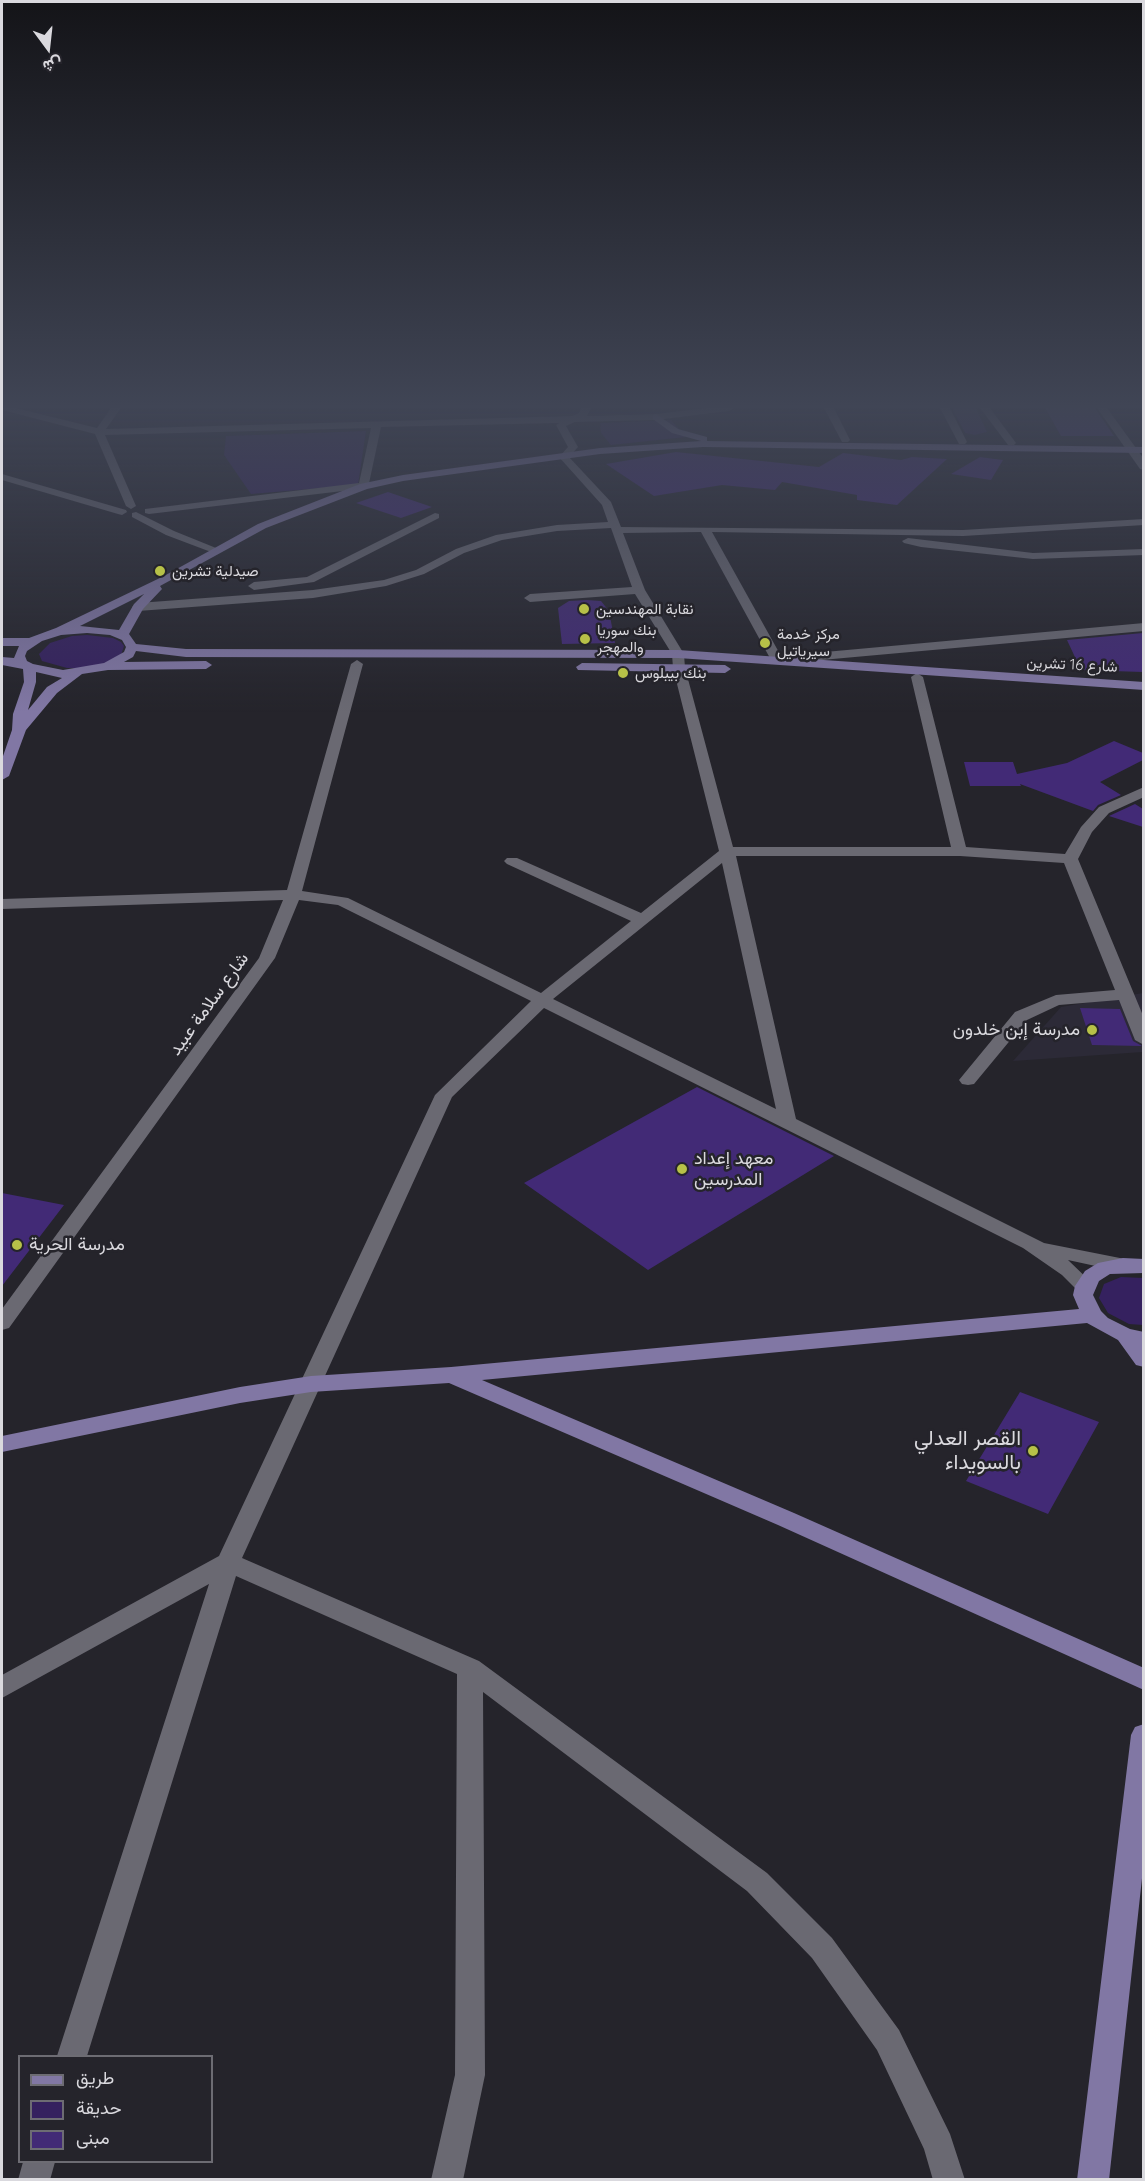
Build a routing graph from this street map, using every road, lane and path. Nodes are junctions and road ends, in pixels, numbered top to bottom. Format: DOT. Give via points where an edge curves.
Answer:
graph roads {
  1 [pos="125,510"];
  2 [pos="134,510"];
  3 [pos="303,510"];
  4 [pos="609,510"];
  5 [pos="130,511"];
  6 [pos="435,516"];
  7 [pos="1143,522"];
  8 [pos="616,528"];
  9 [pos="705,529"];
  10 [pos="880,533"];
  11 [pos="215,550"];
  12 [pos="1143,552"];
  13 [pos="168,578"];
  14 [pos="639,590"];
  15 [pos="530,598"];
  16 [pos="142,603"];
  17 [pos="1143,627"];
  18 [pos="60,631"];
  19 [pos="122,635"];
  20 [pos="2,642"];
  21 [pos="30,642"];
  22 [pos="132,646"];
  23 [pos="777,660"];
  24 [pos="2,661"];
  25 [pos="678,661"];
  26 [pos="357,664"];
  27 [pos="26,665"];
  28 [pos="108,666"];
  29 [pos="77,673"];
  30 [pos="917,677"];
  31 [pos="1000,678"];
  32 [pos="1143,686"];
  33 [pos="19,730"];
  34 [pos="2,776"];
  35 [pos="1143,791"];
  36 [pos="960,850"];
  37 [pos="727,852"];
  38 [pos="1070,858"];
  39 [pos="512,861"];
  40 [pos="293,895"];
  41 [pos="2,904"];
  42 [pos="642,920"];
  43 [pos="1126,994"];
  44 [pos="541,1001"];
  45 [pos="1143,1040"];
  46 [pos="968,1080"];
  47 [pos="788,1124"];
  48 [pos="1030,1243"];
  49 [pos="1123,1265"];
  50 [pos="1143,1266"];
  51 [pos="1085,1286"];
  52 [pos="1092,1315"];
  53 [pos="2,1323"];
  54 [pos="1134,1337"];
  55 [pos="1143,1360"];
  56 [pos="451,1376"];
  57 [pos="310,1384"];
  58 [pos="2,1444"];
  59 [pos="228,1562"];
  60 [pos="470,1668"];
  61 [pos="1143,1680"];
  62 [pos="2,1687"];
  63 [pos="1143,1735"];
  64 [pos="72,2055"];
  65 [pos="39,2163"];
  66 [pos="34,2180"];
  67 [pos="447,2180"];
  68 [pos="949,2180"];
  69 [pos="1093,2180"];
  1 -- 5 [label="street"];
  2 -- 5 [label="street"];
  3 -- 11 [label="main road"];
  4 -- 8 [label="street"];
  5 -- 11 [label="street" via="170,533"];
  6 -- 16 [label="street" via="310,580"];
  7 -- 10 [label="street" via="1029,531"];
  8 -- 9 [label="street"];
  8 -- 14 [label="street"];
  8 -- 16 [label="street" via="557,528 500,537 386,583 313,594"];
  9 -- 10 [label="street"];
  9 -- 23 [label="street"];
  10 -- 12 [label="street" via="921,544 1033,556"];
  11 -- 13 [label="main road"];
  13 -- 16 [label="main road"];
  13 -- 18 [label="main road"];
  14 -- 15 [label="street"];
  14 -- 25 [label="street"];
  16 -- 19 [label="main road"];
  17 -- 23 [label="street"];
  18 -- 19 [label="main road" via="87,629"];
  18 -- 21 [label="main road"];
  19 -- 22 [label="main road"];
  20 -- 21 [label="main road"];
  21 -- 27 [label="main road" via="19,656"];
  22 -- 25 [label="main road" via="186,653"];
  22 -- 28 [label="main road" via="129,654"];
  23 -- 25 [label="main road"];
  23 -- 31 [label="main road"];
  24 -- 27 [label="main road"];
  25 -- 26 [label="main road"];
  25 -- 30 [label="main road"];
  25 -- 37 [label="street"];
  26 -- 28 [label="main road"];
  26 -- 40 [label="street, شارع سلامة عبيد"];
  27 -- 29 [label="main road" via="50,673"];
  27 -- 33 [label="main road" via="30,682"];
  28 -- 29 [label="main road"];
  29 -- 33 [label="main road" via="52,690"];
  30 -- 31 [label="main road"];
  30 -- 36 [label="street"];
  31 -- 32 [label="main road, شارع 16 تشرين"];
  33 -- 34 [label="main road"];
  35 -- 38 [label="street" via="1104,810 1086,830"];
  36 -- 37 [label="street"];
  36 -- 38 [label="street"];
  37 -- 42 [label="street"];
  37 -- 47 [label="street"];
  38 -- 43 [label="street"];
  39 -- 42 [label="street"];
  40 -- 41 [label="street"];
  40 -- 44 [label="street" via="342,901"];
  40 -- 53 [label="street, شارع سلامة عبيد" via="267,958"];
  42 -- 44 [label="street"];
  43 -- 45 [label="street"];
  43 -- 46 [label="street" via="1056,1000 1021,1016"];
  44 -- 47 [label="street"];
  44 -- 57 [label="street" via="444,1095"];
  47 -- 48 [label="street"];
  48 -- 49 [label="street" via="1075,1257"];
  48 -- 51 [label="street"];
  49 -- 50 [label="main road"];
  49 -- 51 [label="main road" via="1092,1275"];
  51 -- 52 [label="main road" via="1083,1295"];
  52 -- 54 [label="main road" via="1106,1326"];
  52 -- 56 [label="main road"];
  54 -- 55 [label="main road"];
  56 -- 57 [label="main road"];
  56 -- 61 [label="main road" via="796,1523"];
  57 -- 58 [label="main road"];
  57 -- 59 [label="street"];
  59 -- 60 [label="street"];
  59 -- 62 [label="street"];
  59 -- 64 [label="street"];
  60 -- 67 [label="street" via="470,2075"];
  60 -- 68 [label="street" via="757,1882 822,1948 888,2040 939,2145"];
  63 -- 69 [label="main road"];
  65 -- 66 [label="street"];
}
